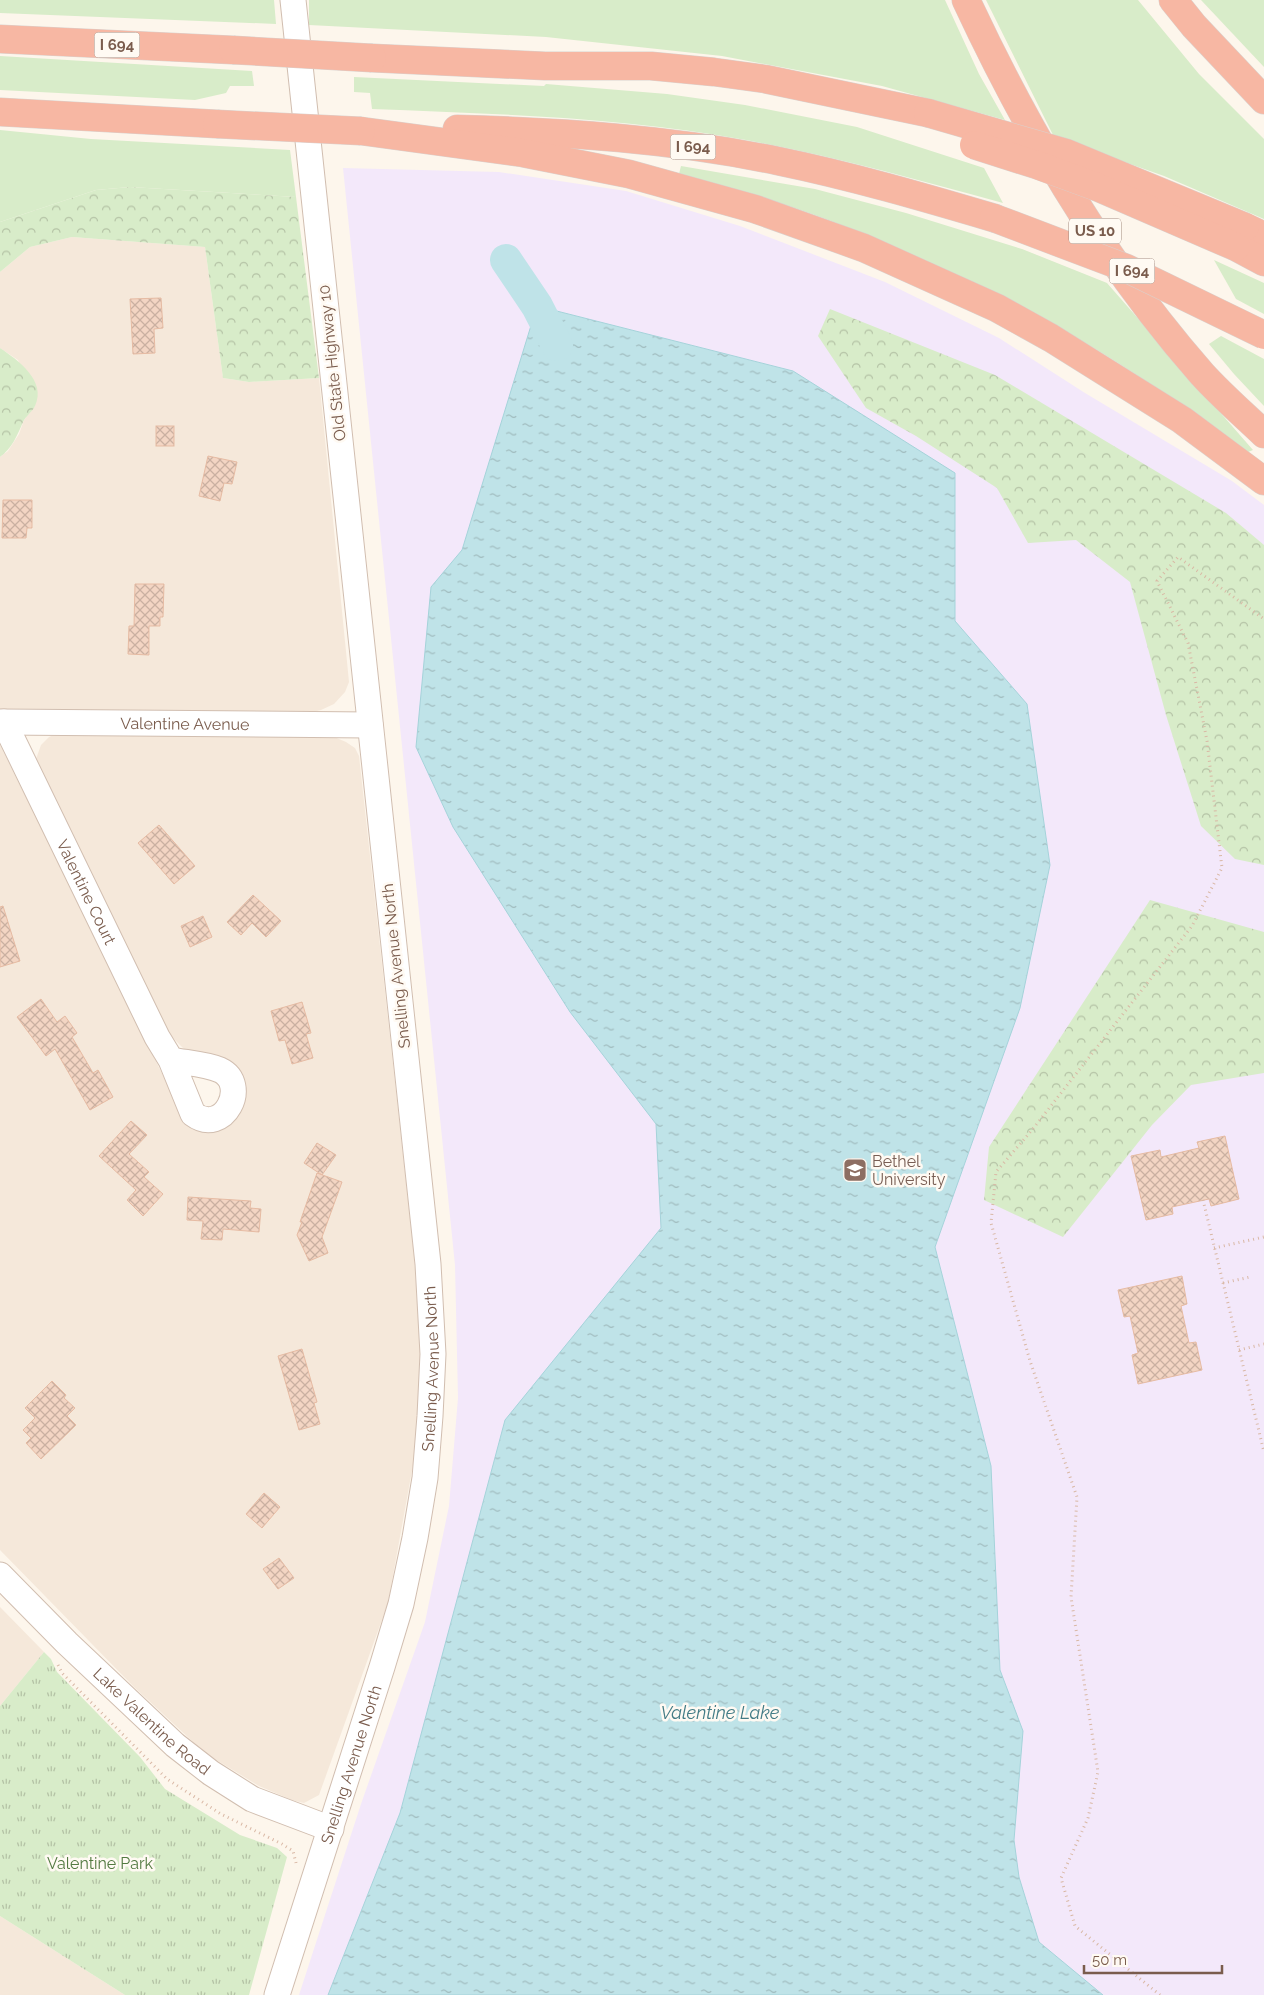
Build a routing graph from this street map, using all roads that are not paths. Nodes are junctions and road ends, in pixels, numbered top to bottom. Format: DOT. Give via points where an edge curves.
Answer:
graph roads {
  1 [pos="293,0"];
  2 [pos="966,0"];
  3 [pos="1173,0"];
  4 [pos="0,39"];
  5 [pos="1264,100"];
  6 [pos="0,112"];
  7 [pos="373,132"];
  8 [pos="1248,237"];
  9 [pos="1264,262"];
  10 [pos="1264,335"];
  11 [pos="1264,434"];
  12 [pos="1264,481"];
  13 [pos="2,722"];
  14 [pos="370,725"];
  15 [pos="171,1060"];
  16 [pos="0,1574"];
  17 [pos="331,1829"];
  18 [pos="277,1995"];
  1 -- 14 [label="street, Old State Highway 10"];
  2 -- 11 [label="highway, US 10" via="1028,124 1102,242 1150,310 1202,374"];
  3 -- 5 [label="highway"];
  4 -- 8 [label="highway, I 694, bridge" via="372,58 651,66 765,79 1066,153"];
  6 -- 7 [label="highway, I 694, bridge"];
  7 -- 10 [label="highway, I 694, bridge" via="429,128 513,130 691,147 777,160 994,218 1126,268"];
  7 -- 12 [label="highway" via="523,154 629,174 762,212 864,248 988,304 1051,338 1182,420"];
  8 -- 9 [label="highway"];
  13 -- 14 [label="street, Valentine Avenue"];
  13 -- 15 [label="street, Valentine Court"];
  14 -- 17 [label="street, Snelling Avenue North" via="428,1264 433,1354 426,1478 401,1604"];
  16 -- 17 [label="street, Lake Valentine Road" via="174,1745 252,1798"];
  17 -- 18 [label="street, Snelling Avenue North"];
}
